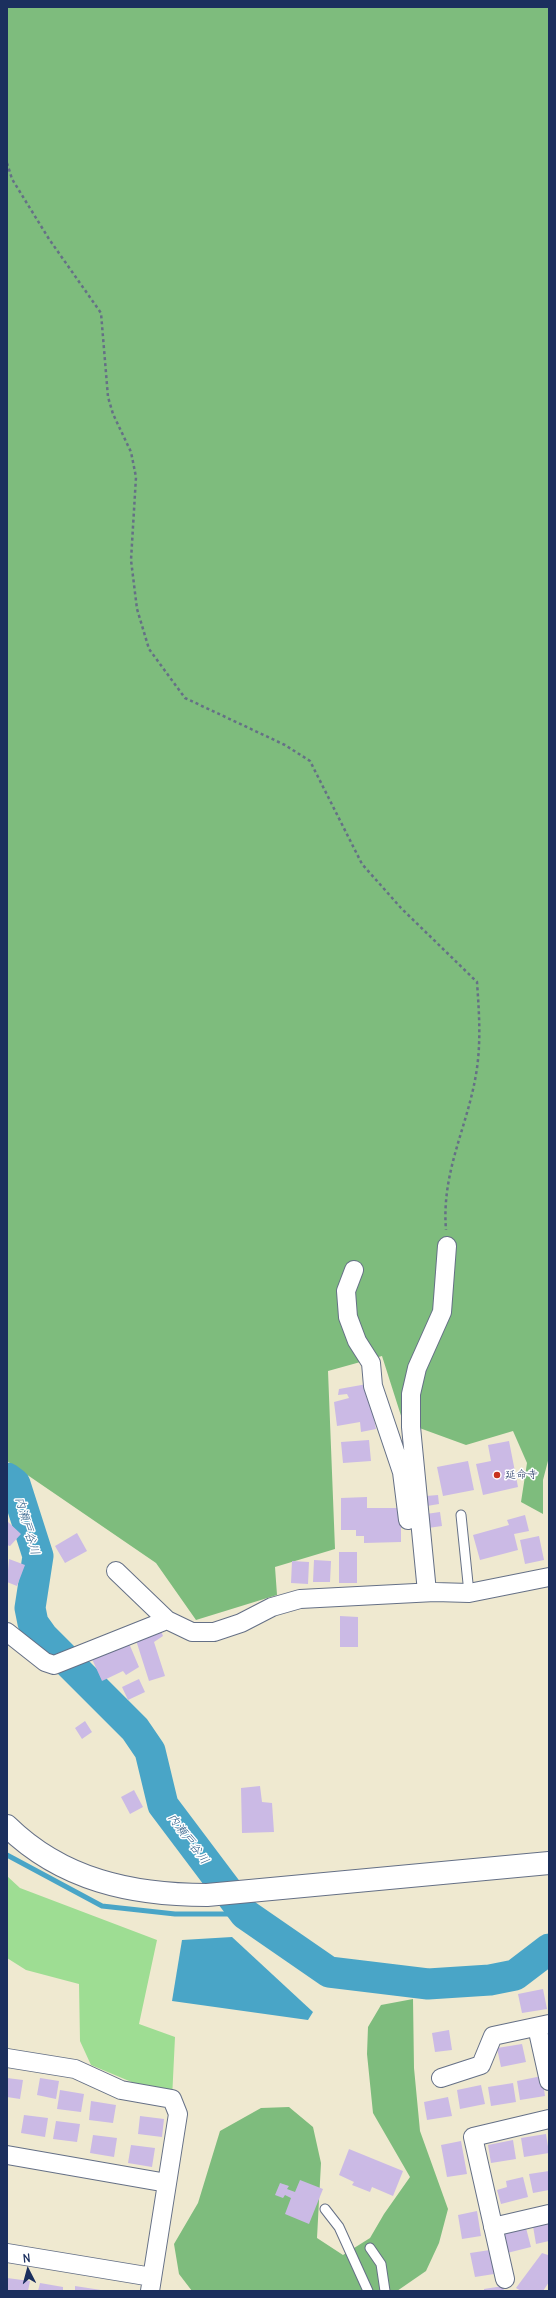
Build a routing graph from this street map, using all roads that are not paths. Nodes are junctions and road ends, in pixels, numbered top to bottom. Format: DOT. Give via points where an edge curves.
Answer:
graph roads {
  1 [pos="447,1246"];
  2 [pos="354,1270"];
  3 [pos="461,1515"];
  4 [pos="116,1571"];
  5 [pos="549,1577"];
  6 [pos="422,1592"];
  7 [pos="469,1593"];
  8 [pos="167,1620"];
  9 [pos="7,1632"];
  10 [pos="7,1826"];
  11 [pos="549,1862"];
  12 [pos="543,2025"];
  13 [pos="7,2058"];
  14 [pos="441,2078"];
  15 [pos="549,2081"];
  16 [pos="549,2119"];
  17 [pos="7,2155"];
  18 [pos="167,2183"];
  19 [pos="325,2209"];
  20 [pos="549,2214"];
  21 [pos="493,2227"];
  22 [pos="370,2248"];
  23 [pos="7,2253"];
  24 [pos="505,2279"];
  25 [pos="151,2284"];
  26 [pos="368,2291"];
  27 [pos="385,2291"];
  1 -- 6 [label="street" via="442,1312 417,1368 411,1394"];
  2 -- 6 [label="street" via="346,1291 348,1317 356,1341 371,1363 373,1386 402,1472"];
  3 -- 7 [label="lane"];
  4 -- 8 [label="street"];
  5 -- 7 [label="street"];
  6 -- 7 [label="street"];
  6 -- 8 [label="street" via="300,1599 272,1606 214,1632 192,1632"];
  8 -- 9 [label="street" via="54,1664 46,1662"];
  10 -- 11 [label="street" via="37,1850 60,1864 104,1883 166,1895 207,1895"];
  12 -- 14 [label="street" via="494,2036 481,2065"];
  12 -- 15 [label="street"];
  13 -- 18 [label="street" via="75,2069 121,2090 172,2099 178,2114"];
  16 -- 21 [label="street" via="473,2137"];
  17 -- 18 [label="street"];
  18 -- 25 [label="street"];
  19 -- 26 [label="lane" via="339,2227"];
  20 -- 21 [label="street"];
  21 -- 24 [label="street"];
  22 -- 27 [label="lane" via="381,2264"];
  23 -- 25 [label="street"];
}
